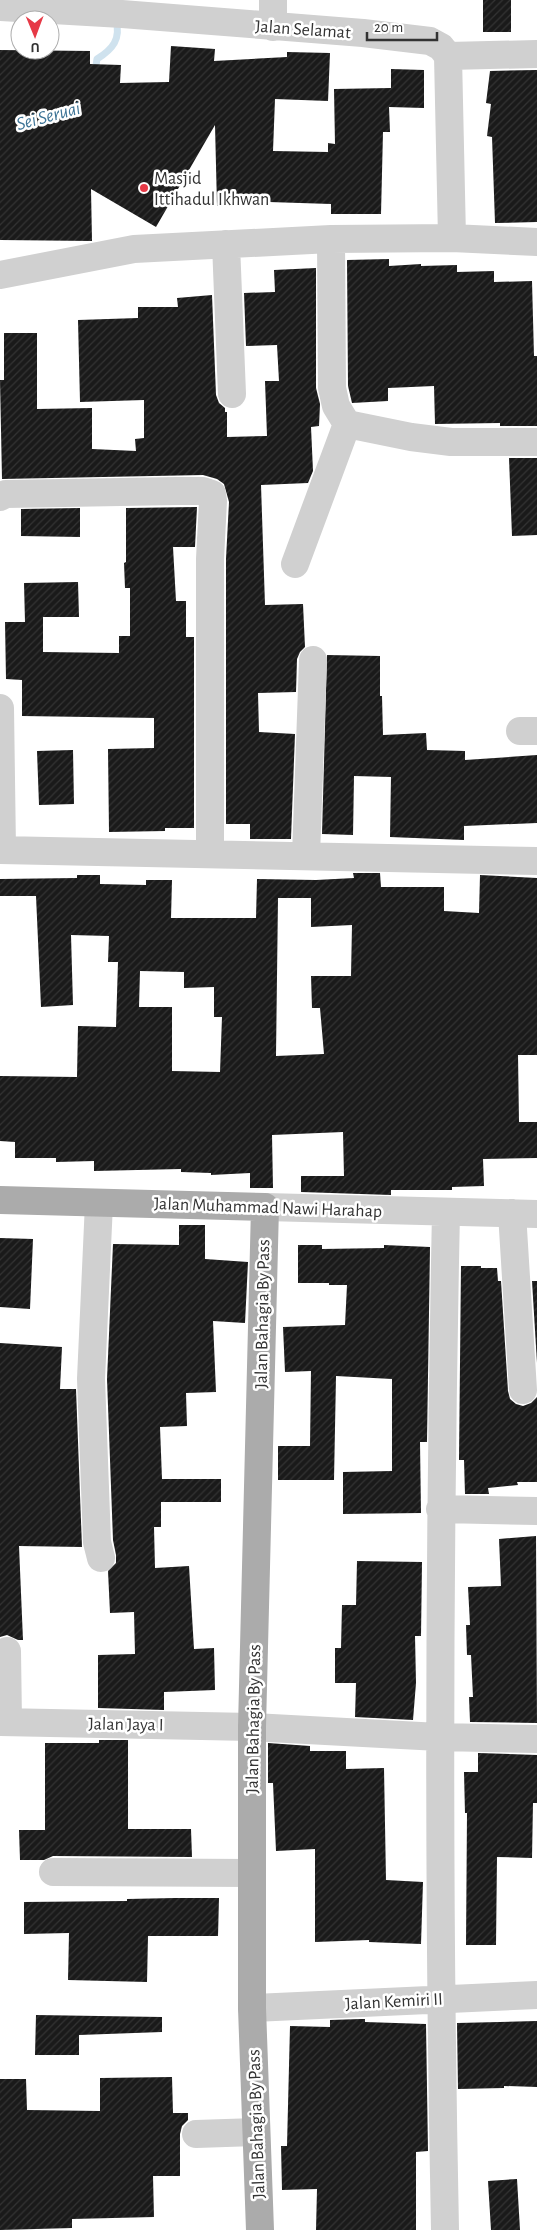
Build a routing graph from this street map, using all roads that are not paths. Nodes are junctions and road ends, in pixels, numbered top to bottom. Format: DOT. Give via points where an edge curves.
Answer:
graph roads {
  1 [pos="273,0"];
  2 [pos="36,5"];
  3 [pos="0,7"];
  4 [pos="122,7"];
  5 [pos="273,28"];
  6 [pos="537,54"];
  7 [pos="448,56"];
  8 [pos="452,238"];
  9 [pos="331,239"];
  10 [pos="537,242"];
  11 [pos="226,244"];
  12 [pos="0,275"];
  13 [pos="232,394"];
  14 [pos="347,424"];
  15 [pos="537,442"];
  16 [pos="0,497"];
  17 [pos="295,564"];
  18 [pos="313,660"];
  19 [pos="0,708"];
  20 [pos="1,850"];
  21 [pos="210,853"];
  22 [pos="306,856"];
  23 [pos="537,861"];
  24 [pos="0,1200"];
  25 [pos="99,1203"];
  26 [pos="265,1207"];
  27 [pos="446,1212"];
  28 [pos="524,1214"];
  29 [pos="523,1390"];
  30 [pos="440,1508"];
  31 [pos="537,1511"];
  32 [pos="100,1558"];
  33 [pos="7,1651"];
  34 [pos="4,1722"];
  35 [pos="252,1727"];
  36 [pos="440,1737"];
  37 [pos="537,1739"];
  38 [pos="53,1872"];
  39 [pos="252,1873"];
  40 [pos="537,1995"];
  41 [pos="441,1999"];
  42 [pos="252,2008"];
  43 [pos="256,2132"];
  44 [pos="196,2134"];
  45 [pos="260,2230"];
  46 [pos="445,2230"];
  1 -- 5 [label="street"];
  2 -- 3 [label="street, Jalan Selamat"];
  2 -- 4 [label="street, Jalan Selamat"];
  4 -- 5 [label="street, Jalan Selamat"];
  5 -- 7 [label="street, Jalan Selamat" via="430,41"];
  6 -- 7 [label="street"];
  7 -- 8 [label="street"];
  8 -- 9 [label="street"];
  8 -- 10 [label="street"];
  9 -- 11 [label="street"];
  9 -- 14 [label="street" via="332,388 336,406"];
  11 -- 12 [label="street" via="134,249"];
  11 -- 13 [label="street"];
  14 -- 15 [label="street" via="451,442"];
  14 -- 17 [label="street"];
  16 -- 21 [label="street" via="6,494 178,491 212,494"];
  18 -- 22 [label="street"];
  19 -- 20 [label="street"];
  20 -- 21 [label="street"];
  21 -- 22 [label="street"];
  22 -- 23 [label="street"];
  24 -- 25 [label="main road, Jalan Muhammad Nawi Harahap"];
  25 -- 26 [label="main road, Jalan Muhammad Nawi Harahap"];
  25 -- 32 [label="street" via="91,1379"];
  26 -- 27 [label="street, Jalan Muhammad Nawi Harahap"];
  26 -- 35 [label="main road, Jalan Bahagia By Pass"];
  27 -- 28 [label="street, Jalan Muhammad Nawi Harahap"];
  27 -- 30 [label="street"];
  28 -- 29 [label="street"];
  30 -- 31 [label="street"];
  30 -- 36 [label="street"];
  33 -- 34 [label="street"];
  34 -- 35 [label="street, Jalan Jaya I"];
  35 -- 36 [label="street, Jalan Jaya I"];
  35 -- 39 [label="main road, Jalan Bahagia By Pass"];
  36 -- 37 [label="street, Jalan Jaya I"];
  36 -- 41 [label="street"];
  38 -- 39 [label="street"];
  39 -- 42 [label="main road, Jalan Bahagia By Pass"];
  40 -- 41 [label="street, Jalan Kemiri II"];
  41 -- 42 [label="street, Jalan Kemiri II"];
  41 -- 46 [label="street"];
  42 -- 43 [label="main road, Jalan Bahagia By Pass"];
  43 -- 44 [label="street"];
  43 -- 45 [label="main road, Jalan Bahagia By Pass"];
}
